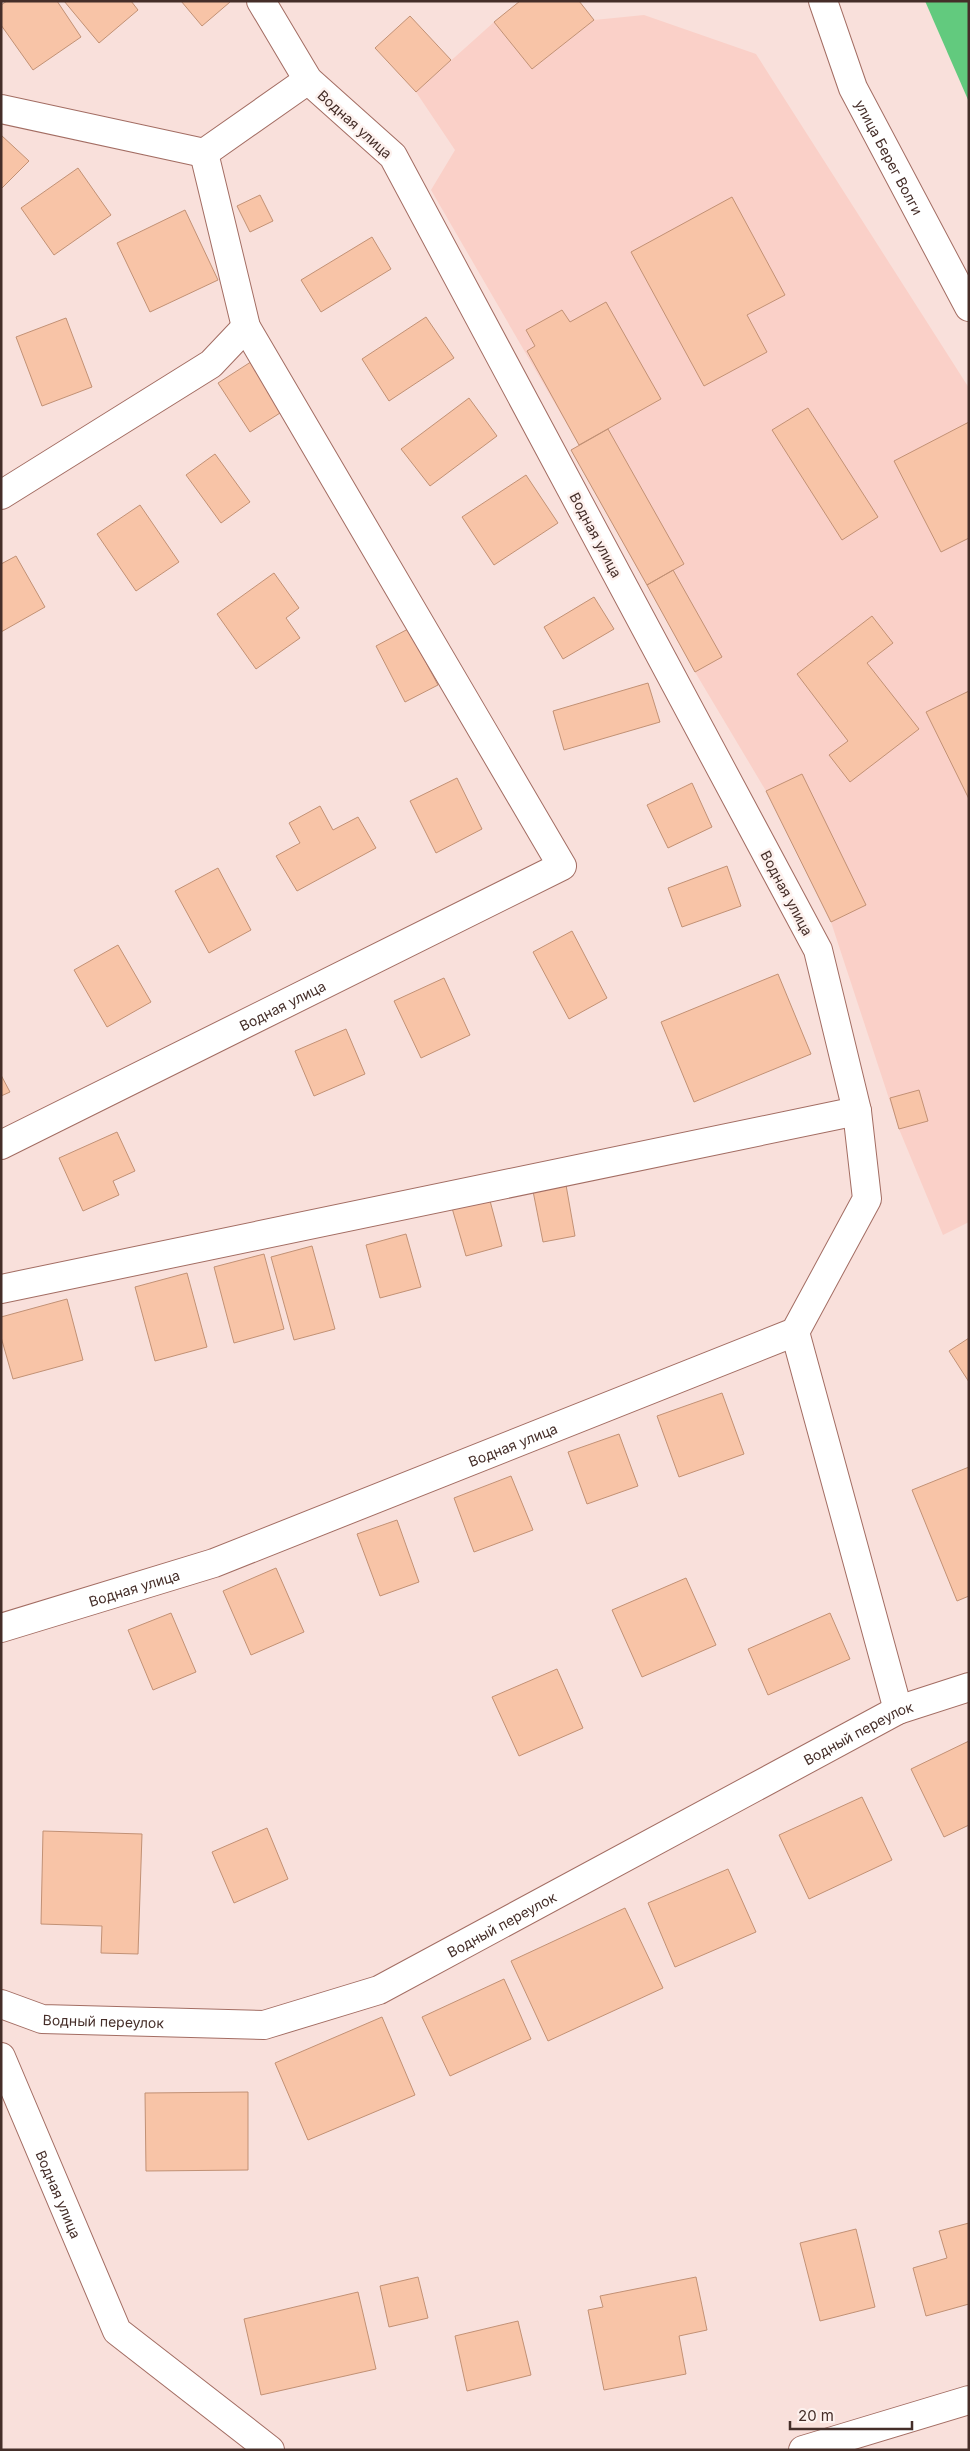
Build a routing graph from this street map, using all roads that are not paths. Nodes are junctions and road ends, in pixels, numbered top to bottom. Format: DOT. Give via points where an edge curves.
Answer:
graph roads {
  1 [pos="261,1"];
  2 [pos="823,1"];
  3 [pos="308,80"];
  4 [pos="1,109"];
  5 [pos="204,153"];
  6 [pos="969,307"];
  7 [pos="246,327"];
  8 [pos="1,495"];
  9 [pos="857,1112"];
  10 [pos="1,1145"];
  11 [pos="1,1289"];
  12 [pos="795,1332"];
  13 [pos="1,1628"];
  14 [pos="969,1687"];
  15 [pos="898,1710"];
  16 [pos="1,2004"];
  17 [pos="1,2057"];
  18 [pos="969,2400"];
  19 [pos="270,2450"];
  20 [pos="804,2450"];
  1 -- 3 [label="street, Водная улица"];
  2 -- 6 [label="street, улица Берег Волги" via="853,88"];
  3 -- 5 [label="street"];
  3 -- 9 [label="street, Водная улица" via="393,156 809,933 818,950"];
  4 -- 5 [label="street"];
  5 -- 7 [label="street"];
  7 -- 8 [label="street" via="211,364"];
  7 -- 10 [label="street, Водная улица" via="562,866"];
  9 -- 11 [label="street"];
  9 -- 12 [label="street, Водная улица" via="867,1199"];
  12 -- 13 [label="street, Водная улица" via="214,1563"];
  12 -- 15 [label="street"];
  14 -- 15 [label="street, Водный переулок"];
  15 -- 16 [label="street, Водный переулок" via="379,1990 264,2025 42,2019"];
  17 -- 19 [label="street, Водная улица" via="117,2330"];
  18 -- 20 [label="street"];
}
